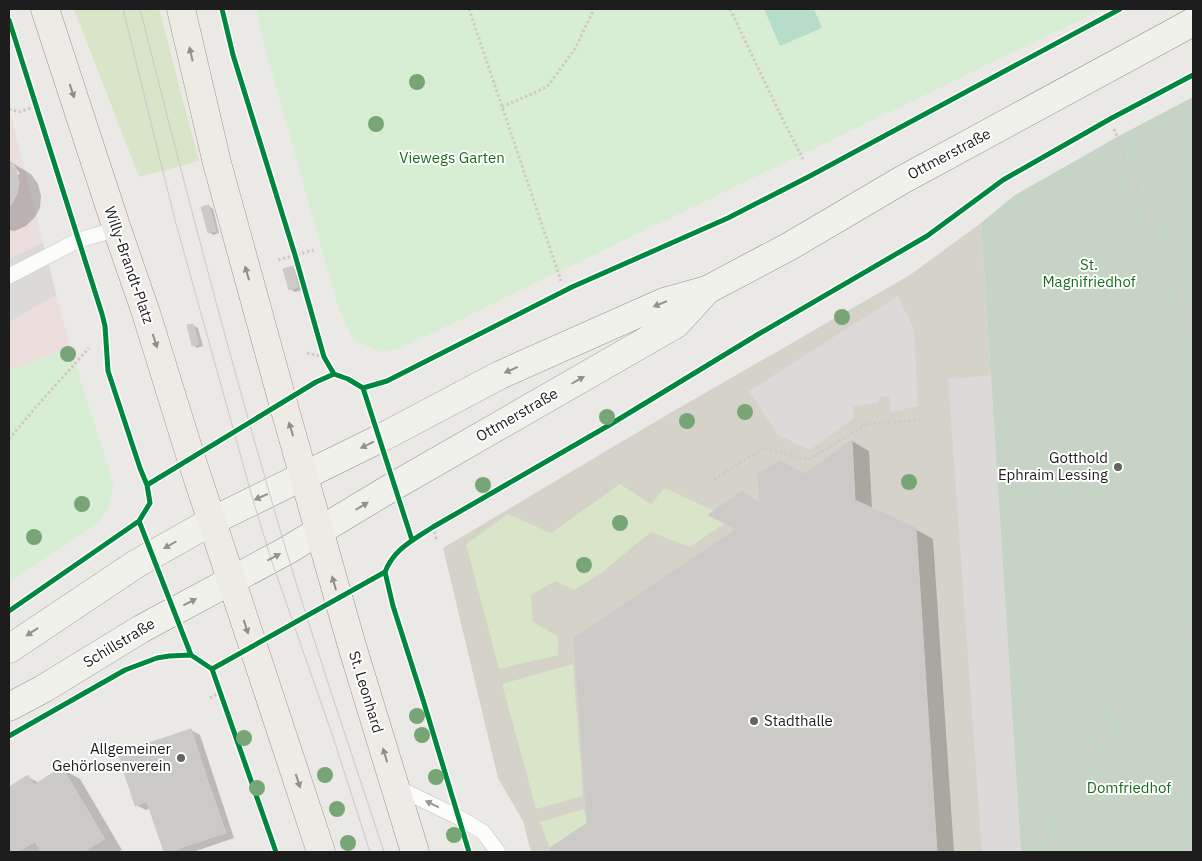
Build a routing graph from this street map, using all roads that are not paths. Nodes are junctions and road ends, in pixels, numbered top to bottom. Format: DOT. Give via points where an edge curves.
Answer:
graph roads {
  1 [pos="45,9"];
  2 [pos="181,9"];
  3 [pos="1193,22"];
  4 [pos="117,229"];
  5 [pos="9,276"];
  6 [pos="707,290"];
  7 [pos="305,476"];
  8 [pos="212,521"];
  9 [pos="320,532"];
  10 [pos="232,580"];
  11 [pos="9,649"];
  12 [pos="9,707"];
  13 [pos="394,786"];
  14 [pos="321,852"];
  15 [pos="415,852"];
  16 [pos="498,852"];
  1 -- 4 [label="main road, Willy-Brandt-Platz, one-way"];
  7 -- 2 [label="main road, one-way" via="217,163"];
  3 -- 6 [label="street, Ottmerstraße"];
  4 -- 5 [label="lane" via="79,240"];
  4 -- 8 [label="main road, Willy-Brandt-Platz, one-way"];
  6 -- 7 [label="street, Ottmerstraße, one-way" via="664,302 500,375"];
  9 -- 6 [label="street, Ottmerstraße, one-way" via="676,324"];
  7 -- 8 [label="street, Ottmerstraße, one-way"];
  7 -- 9 [label="main road, St. Leonhard"];
  8 -- 10 [label="main road, Willy-Brandt-Platz"];
  8 -- 11 [label="street, one-way" via="136,564"];
  10 -- 9 [label="street, Ottmerstraße, one-way"];
  13 -- 9 [label="main road, St. Leonhard, one-way"];
  12 -- 10 [label="street, Schillstraße, one-way"];
  10 -- 14 [label="main road, one-way"];
  13 -- 15 [label="main road, St. Leonhard"];
  16 -- 13 [label="lane, one-way" via="483,832"];
}
